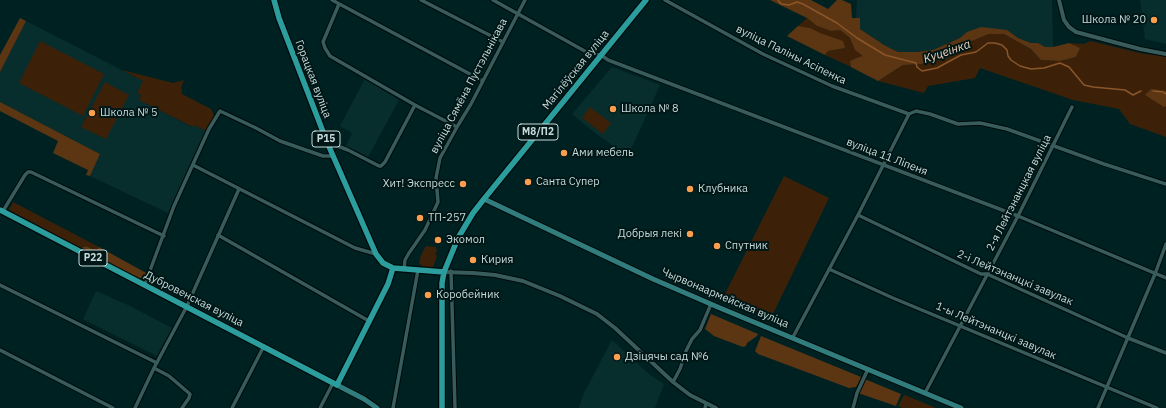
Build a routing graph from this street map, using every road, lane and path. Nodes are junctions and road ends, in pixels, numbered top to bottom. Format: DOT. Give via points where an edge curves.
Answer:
graph roads {
  1 [pos="274,0"];
  2 [pos="332,0"];
  3 [pos="421,0"];
  4 [pos="493,0"];
  5 [pos="525,0"];
  6 [pos="646,0"];
  7 [pos="665,0"];
  8 [pos="1059,0"];
  9 [pos="339,4"];
  10 [pos="518,14"];
  11 [pos="503,42"];
  12 [pos="1166,54"];
  13 [pos="601,55"];
  14 [pos="484,81"];
  15 [pos="414,105"];
  16 [pos="1072,107"];
  17 [pos="909,114"];
  18 [pos="457,126"];
  19 [pos="327,142"];
  20 [pos="1053,146"];
  21 [pos="334,156"];
  22 [pos="193,165"];
  23 [pos="883,165"];
  24 [pos="1166,184"];
  25 [pos="239,189"];
  26 [pos="484,199"];
  27 [pos="2,210"];
  28 [pos="858,215"];
  29 [pos="1018,216"];
  30 [pos="218,234"];
  31 [pos="164,236"];
  32 [pos="1166,244"];
  33 [pos="376,254"];
  34 [pos="393,268"];
  35 [pos="404,269"];
  36 [pos="829,269"];
  37 [pos="418,270"];
  38 [pos="451,271"];
  39 [pos="444,272"];
  40 [pos="987,274"];
  41 [pos="1155,274"];
  42 [pos="1166,278"];
  43 [pos="145,284"];
  44 [pos="0,285"];
  45 [pos="711,304"];
  46 [pos="186,306"];
  47 [pos="369,321"];
  48 [pos="960,325"];
  49 [pos="792,337"];
  50 [pos="1128,338"];
  51 [pos="264,346"];
  52 [pos="0,350"];
  53 [pos="1166,353"];
  54 [pos="157,363"];
  55 [pos="154,368"];
  56 [pos="868,369"];
  57 [pos="673,382"];
  58 [pos="335,384"];
  59 [pos="1107,387"];
  60 [pos="925,393"];
  61 [pos="706,406"];
  62 [pos="113,408"];
  63 [pos="135,408"];
  64 [pos="182,408"];
  65 [pos="232,408"];
  66 [pos="320,408"];
  67 [pos="377,408"];
  68 [pos="393,408"];
  69 [pos="442,408"];
  70 [pos="455,408"];
  71 [pos="716,408"];
  72 [pos="853,408"];
  73 [pos="961,408"];
  74 [pos="1098,408"];
  75 [pos="1156,408"];
  1 -- 19 [label="main road, Горацкая вуліца / Р15"];
  2 -- 9 [label="street"];
  3 -- 11 [label="street"];
  4 -- 10 [label="street, вуліца 11 Ліпеня"];
  5 -- 10 [label="street, вуліца Сямёна Пустэльнікава"];
  6 -- 13 [label="main road, Магілёўская вуліца / М8/П2"];
  7 -- 17 [label="street, вуліца Паліны Асіпенка" via="763,54 832,86"];
  8 -- 12 [label="street" via="1064,20 1076,32"];
  9 -- 14 [label="street"];
  9 -- 15 [label="street" via="323,42 330,56"];
  10 -- 11 [label="street, вуліца Сямёна Пустэльнікава"];
  10 -- 13 [label="street, вуліца 11 Ліпеня" via="590,54"];
  11 -- 14 [label="street, вуліца Сямёна Пустэльнікава"];
  13 -- 23 [label="street, вуліца 11 Ліпеня" via="608,60"];
  13 -- 26 [label="main road, Магілёўская вуліца / М8/П2"];
  14 -- 18 [label="street, вуліца Сямёна Пустэльнікава"];
  15 -- 18 [label="street"];
  15 -- 19 [label="street" via="381,166"];
  16 -- 20 [label="street, 2-я Лейтэнанцкая вуліца"];
  17 -- 20 [label="street, вуліца Паліны Асіпенка" via="916,111 958,124 980,123 1007,129"];
  17 -- 23 [label="street"];
  18 -- 35 [label="street, вуліца Сямёна Пустэльнікава" via="437,167 436,208 405,260"];
  19 -- 21 [label="main road, Горацкая вуліца / Р15"];
  20 -- 24 [label="street, вуліца Паліны Асіпенка"];
  20 -- 29 [label="street, 2-я Лейтэнанцкая вуліца"];
  21 -- 22 [label="street" via="323,156 280,141 220,111"];
  21 -- 33 [label="main road, Горацкая вуліца / Р15"];
  22 -- 25 [label="street"];
  22 -- 31 [label="street" via="174,206"];
  23 -- 28 [label="street"];
  23 -- 29 [label="street, вуліца 11 Ліпеня"];
  25 -- 30 [label="street"];
  25 -- 33 [label="street" via="355,248"];
  26 -- 39 [label="main road, Магілёўская вуліца / М8/П2" via="458,238"];
  26 -- 45 [label="main road, Чырвонаармейская вуліца"];
  27 -- 31 [label="street" via="25,175 31,172"];
  27 -- 43 [label="main road, Дубровенская вуліца / Р22"];
  28 -- 36 [label="street"];
  28 -- 40 [label="street, 2-і Лейтэнанцкі завулак" via="980,274"];
  29 -- 40 [label="street, 2-я Лейтэнанцкая вуліца"];
  29 -- 41 [label="street, вуліца 11 Ліпеня"];
  30 -- 46 [label="street"];
  30 -- 47 [label="street"];
  31 -- 43 [label="street"];
  32 -- 41 [label="street"];
  33 -- 34 [label="main road, Горацкая вуліца / Р15" via="383,263"];
  34 -- 35 [label="main road"];
  34 -- 47 [label="main road" via="388,284"];
  35 -- 37 [label="main road"];
  36 -- 48 [label="street, 1-ы Лейтэнанцкі завулак"];
  36 -- 49 [label="street"];
  37 -- 39 [label="main road"];
  37 -- 68 [label="street"];
  38 -- 39 [label="street"];
  38 -- 57 [label="street" via="495,275 523,281 591,311 615,328"];
  38 -- 70 [label="street"];
  39 -- 69 [label="main road, М8/П2" via="441,295"];
  40 -- 48 [label="street, 2-я Лейтэнанцкая вуліца"];
  40 -- 50 [label="street, 2-і Лейтэнанцкі завулак"];
  41 -- 42 [label="street, вуліца 11 Ліпеня"];
  41 -- 50 [label="street"];
  43 -- 46 [label="main road, Дубровенская вуліца / Р22"];
  44 -- 54 [label="street"];
  45 -- 49 [label="main road, Чырвонаармейская вуліца"];
  45 -- 57 [label="street"];
  46 -- 51 [label="main road, Дубровенская вуліца / Р22"];
  46 -- 54 [label="street"];
  47 -- 58 [label="main road"];
  48 -- 59 [label="street, 1-ы Лейтэнанцкі завулак"];
  48 -- 60 [label="street, 2-я Лейтэнанцкая вуліца"];
  49 -- 56 [label="main road, Чырвонаармейская вуліца"];
  50 -- 53 [label="street, 2-і Лейтэнанцкі завулак"];
  50 -- 59 [label="street"];
  51 -- 58 [label="main road, Дубровенская вуліца / Р22"];
  51 -- 65 [label="street"];
  52 -- 62 [label="street"];
  54 -- 55 [label="street"];
  55 -- 63 [label="street"];
  55 -- 64 [label="street" via="169,376 190,394"];
  56 -- 60 [label="main road, Чырвонаармейская вуліца"];
  56 -- 72 [label="street"];
  57 -- 61 [label="street"];
  58 -- 66 [label="street"];
  58 -- 67 [label="main road, Дубровенская вуліца / Р22"];
  59 -- 74 [label="street"];
  59 -- 75 [label="street, 1-ы Лейтэнанцкі завулак"];
  60 -- 73 [label="main road, Чырвонаармейская вуліца"];
  61 -- 71 [label="street"];
}
